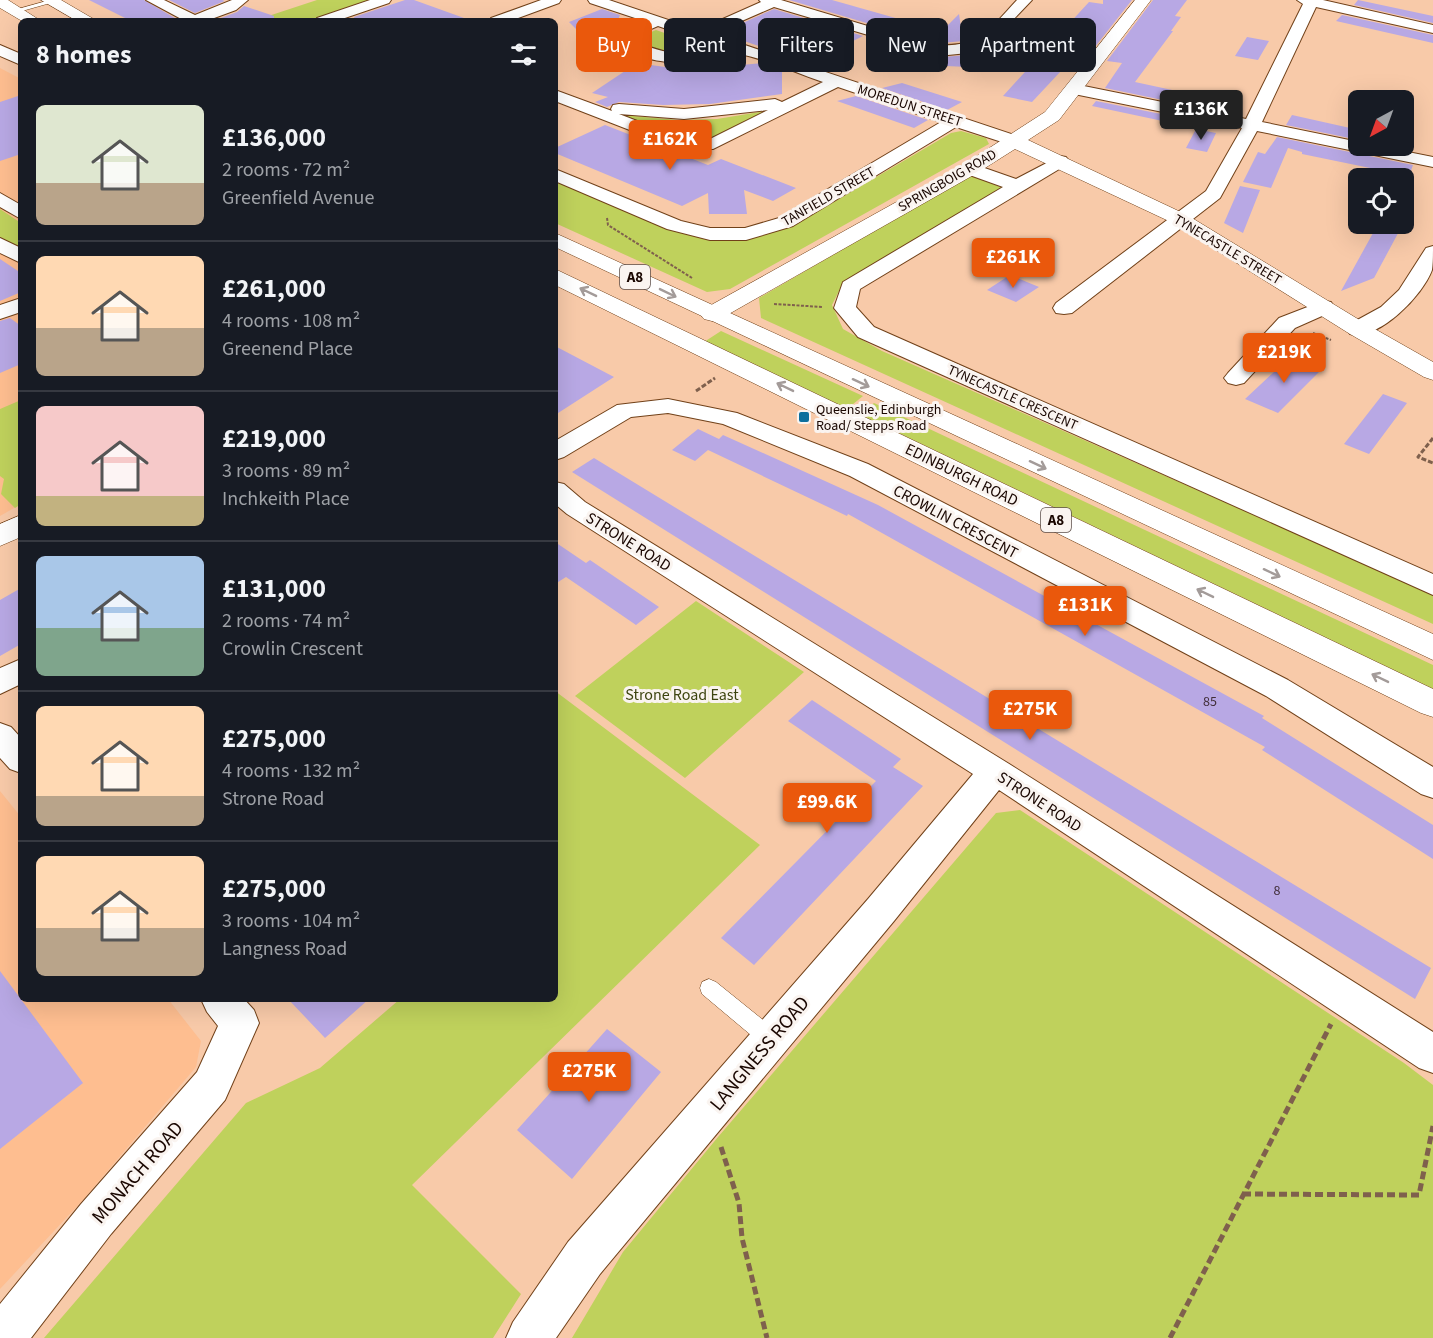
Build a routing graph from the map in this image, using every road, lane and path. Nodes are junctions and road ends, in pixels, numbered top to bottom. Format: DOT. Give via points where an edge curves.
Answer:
graph roads {
  1 [pos="153,0"];
  2 [pos="241,0"];
  3 [pos="384,0"];
  4 [pos="554,0"];
  5 [pos="595,0"];
  6 [pos="1025,0"];
  7 [pos="1143,0"];
  8 [pos="53,1"];
  9 [pos="770,1"];
  10 [pos="1309,1"];
  11 [pos="0,2"];
  12 [pos="15,10"];
  13 [pos="521,16"];
  14 [pos="28,18"];
  15 [pos="84,18"];
  16 [pos="187,18"];
  17 [pos="201,18"];
  18 [pos="331,18"];
  19 [pos="734,18"];
  20 [pos="657,21"];
  21 [pos="664,23"];
  22 [pos="1433,29"];
  23 [pos="0,50"];
  24 [pos="746,51"];
  25 [pos="664,58"];
  26 [pos="18,59"];
  27 [pos="837,81"];
  28 [pos="1074,89"];
  29 [pos="558,96"];
  30 [pos="558,96"];
  31 [pos="799,100"];
  32 [pos="956,120"];
  33 [pos="1252,125"];
  34 [pos="1014,141"];
  35 [pos="1060,161"];
  36 [pos="1433,162"];
  37 [pos="970,169"];
  38 [pos="558,175"];
  39 [pos="1018,186"];
  40 [pos="0,199"];
  41 [pos="18,211"];
  42 [pos="606,216"];
  43 [pos="1180,219"];
  44 [pos="558,242"];
  45 [pos="0,244"];
  46 [pos="1433,252"];
  47 [pos="18,255"];
  48 [pos="558,277"];
  49 [pos="745,296"];
  50 [pos="1323,307"];
  51 [pos="845,308"];
  52 [pos="1064,308"];
  53 [pos="712,314"];
  54 [pos="1358,329"];
  55 [pos="679,336"];
  56 [pos="1433,372"];
  57 [pos="1236,378"];
  58 [pos="1433,438"];
  59 [pos="558,450"];
  60 [pos="1433,463"];
  61 [pos="562,507"];
  62 [pos="18,527"];
  63 [pos="0,536"];
  64 [pos="1433,585"];
  65 [pos="1433,648"];
  66 [pos="18,672"];
  67 [pos="0,682"];
  68 [pos="1433,704"];
  69 [pos="0,735"];
  70 [pos="18,756"];
  71 [pos="995,771"];
  72 [pos="1433,784"];
  73 [pos="709,988"];
  74 [pos="1344,998"];
  75 [pos="222,1002"];
  76 [pos="771,1039"];
  77 [pos="1433,1054"];
  78 [pos="711,1110"];
  79 [pos="1433,1126"];
  80 [pos="1244,1194"];
  81 [pos="2,1338"];
  82 [pos="530,1338"];
  83 [pos="767,1338"];
  84 [pos="1170,1338"];
  1 -- 16 [label="street"];
  2 -- 17 [label="street"];
  3 -- 18 [label="street"];
  4 -- 13 [label="street"];
  5 -- 20 [label="street, MOREDUN STREET"];
  6 -- 9 [label="street" via="982,45 946,51"];
  7 -- 28 [label="main road, SPRINGBOIG ROAD"];
  8 -- 12 [label="lane"];
  8 -- 15 [label="main road"];
  9 -- 19 [label="street"];
  10 -- 22 [label="street"];
  10 -- 33 [label="street"];
  11 -- 12 [label="main road"];
  12 -- 14 [label="main road"];
  20 -- 21 [label="street, MOREDUN STREET"];
  20 -- 25 [label="street" via="635,31 632,45 649,55"];
  23 -- 26 [label="street"];
  24 -- 27 [label="street, MOREDUN STREET"];
  27 -- 31 [label="street"];
  27 -- 32 [label="street, MOREDUN STREET"];
  28 -- 33 [label="street"];
  28 -- 34 [label="main road, SPRINGBOIG ROAD" via="1052,116"];
  29 -- 31 [label="street" via="682,144 713,144"];
  30 -- 31 [label="street" via="631,111 684,114"];
  32 -- 34 [label="street, MOREDUN STREET"];
  32 -- 38 [label="street, TANFIELD STREET" via="786,222 746,234 710,234 674,225"];
  33 -- 36 [label="street"];
  33 -- 43 [label="street" via="1213,194"];
  34 -- 35 [label="main road, TYNECASTLE STREET"];
  34 -- 37 [label="main road, SPRINGBOIG ROAD"];
  35 -- 39 [label="street"];
  35 -- 43 [label="main road, TYNECASTLE STREET"];
  37 -- 39 [label="street"];
  37 -- 49 [label="main road, SPRINGBOIG ROAD"];
  39 -- 51 [label="street" via="850,286"];
  40 -- 41 [label="street"];
  42 -- 49 [label="path" via="608,225 710,290"];
  43 -- 50 [label="main road, TYNECASTLE STREET"];
  43 -- 52 [label="street"];
  44 -- 53 [label="main road, A8, one-way"];
  45 -- 47 [label="street"];
  46 -- 54 [label="street" via="1407,294 1389,312"];
  55 -- 48 [label="main road, EDINBURGH ROAD / A8, one-way"];
  49 -- 51 [label="path" via="746,302"];
  49 -- 53 [label="main road, SPRINGBOIG ROAD"];
  50 -- 54 [label="main road, TYNECASTLE STREET"];
  50 -- 57 [label="street" via="1287,323"];
  51 -- 64 [label="street, TYNECASTLE CRESCENT" via="866,332"];
  53 -- 55 [label="main road, SPRINGBOIG ROAD"];
  53 -- 65 [label="main road, A8, one-way"];
  54 -- 56 [label="main road, TYNECASTLE STREET"];
  68 -- 55 [label="main road, EDINBURGH ROAD / A8, one-way"];
  58 -- 60 [label="path" via="1418,457"];
  59 -- 72 [label="street, CROWLIN CRESCENT" via="625,410 668,406 729,418 859,470 1277,688"];
  61 -- 71 [label="street, STRONE ROAD"];
  62 -- 63 [label="main road"];
  66 -- 67 [label="street"];
  69 -- 70 [label="street"];
  71 -- 74 [label="street, STRONE ROAD"];
  71 -- 76 [label="street, LANGNESS ROAD"];
  73 -- 76 [label="lane"];
  74 -- 77 [label="street, STRONE ROAD"];
  74 -- 80 [label="path"];
  75 -- 81 [label="street, MONACH ROAD" via="240,1023 211,1086 96,1219"];
  76 -- 78 [label="street, LANGNESS ROAD"];
  78 -- 82 [label="street, LANGNESS ROAD" via="584,1258"];
  78 -- 83 [label="path" via="739,1203 742,1238"];
  79 -- 80 [label="path" via="1419,1195"];
  80 -- 84 [label="path"];
}
